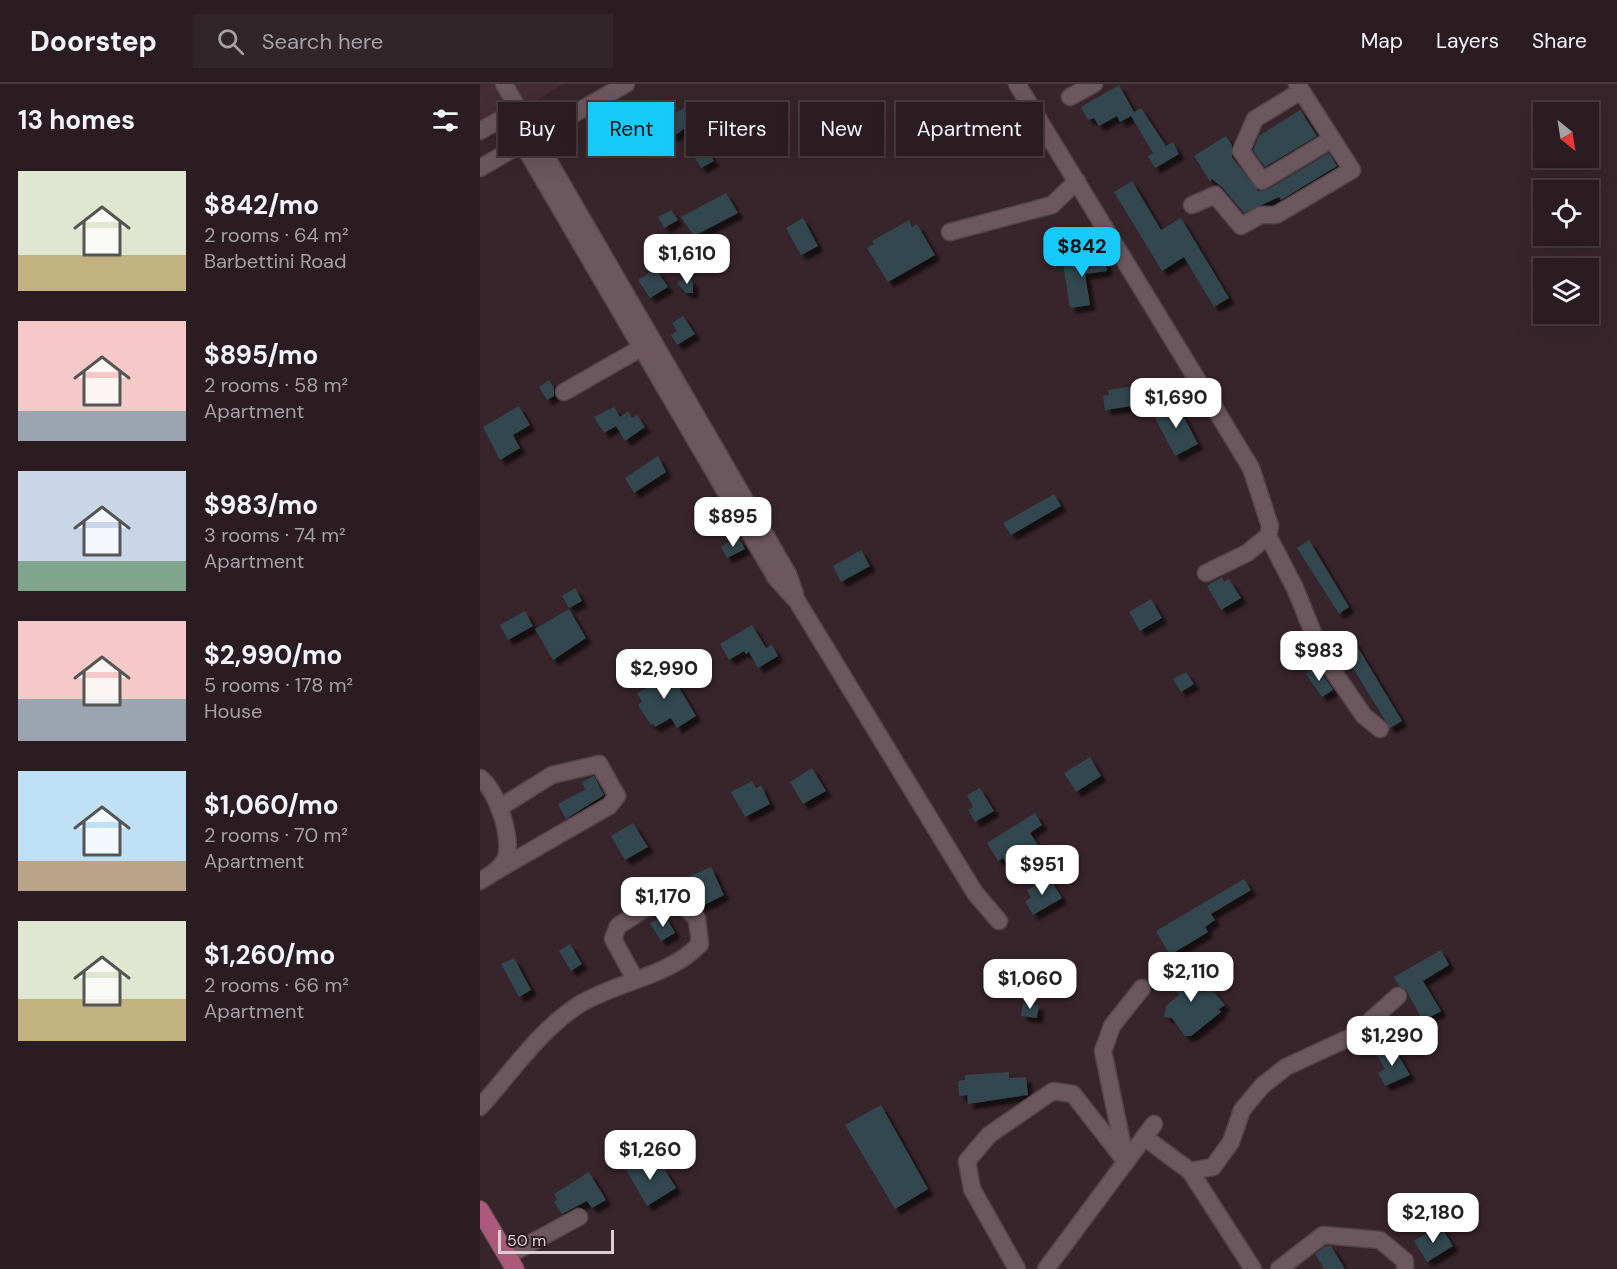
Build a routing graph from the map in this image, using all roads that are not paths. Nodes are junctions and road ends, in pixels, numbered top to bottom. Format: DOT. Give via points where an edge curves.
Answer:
graph roads {
  1 [pos="504,84"];
  2 [pos="626,84"];
  3 [pos="1017,84"];
  4 [pos="1094,84"];
  5 [pos="1299,87"];
  6 [pos="1070,97"];
  7 [pos="514,102"];
  8 [pos="576,113"];
  9 [pos="498,121"];
  10 [pos="480,131"];
  11 [pos="1332,139"];
  12 [pos="501,156"];
  13 [pos="537,156"];
  14 [pos="538,156"];
  15 [pos="480,168"];
  16 [pos="1077,181"];
  17 [pos="1192,205"];
  18 [pos="950,232"];
  19 [pos="640,348"];
  20 [pos="564,392"];
  21 [pos="1268,536"];
  22 [pos="1206,573"];
  23 [pos="797,601"];
  24 [pos="1380,729"];
  25 [pos="480,778"];
  26 [pos="499,808"];
  27 [pos="496,871"];
  28 [pos="480,881"];
  29 [pos="999,921"];
  30 [pos="635,979"];
  31 [pos="1142,988"];
  32 [pos="1398,996"];
  33 [pos="480,1107"];
  34 [pos="1126,1162"];
  35 [pos="1190,1171"];
  36 [pos="480,1210"];
  37 [pos="579,1217"];
  38 [pos="511,1263"];
  39 [pos="1017,1269"];
  40 [pos="1046,1269"];
  41 [pos="1253,1269"];
  42 [pos="1280,1269"];
  43 [pos="1405,1269"];
  1 -- 7 [label="street"];
  2 -- 8 [label="street"];
  3 -- 16 [label="street"];
  4 -- 6 [label="street"];
  5 -- 11 [label="street"];
  5 -- 11 [label="street" via="1255,119 1241,151 1262,181"];
  9 -- 10 [label="street"];
  11 -- 17 [label="street" via="1352,170 1276,215 1261,215 1241,226 1215,195"];
  12 -- 15 [label="street"];
  13 -- 19 [label="street"];
  14 -- 23 [label="street" via="788,574"];
  16 -- 18 [label="street" via="1052,205"];
  16 -- 21 [label="street" via="1251,468 1270,526"];
  19 -- 20 [label="street"];
  19 -- 23 [label="street" via="776,578"];
  21 -- 22 [label="street" via="1247,553"];
  21 -- 24 [label="street" via="1295,588 1322,655 1364,716"];
  23 -- 29 [label="street" via="975,893"];
  25 -- 26 [label="street" via="487,783"];
  26 -- 27 [label="street" via="505,821 506,858"];
  26 -- 27 [label="street" via="552,776 599,764 617,796 609,806"];
  27 -- 28 [label="street"];
  30 -- 30 [label="street" via="672,965 700,944 697,919 676,898 663,897 618,926 613,939"];
  30 -- 33 [label="street" via="580,1004 528,1050"];
  31 -- 34 [label="street" via="1112,1026 1103,1051"];
  32 -- 35 [label="street" via="1353,1036 1286,1067 1262,1086 1242,1110 1231,1142 1213,1167"];
  34 -- 35 [label="street" via="1149,1131"];
  34 -- 39 [label="street" via="1073,1094 1053,1091 990,1135 967,1161 972,1189"];
  34 -- 40 [label="street"];
  35 -- 41 [label="street"];
  36 -- 38 [label="main road"];
  37 -- 38 [label="street"];
  42 -- 43 [label="street" via="1323,1235 1380,1240 1405,1261"];
}
